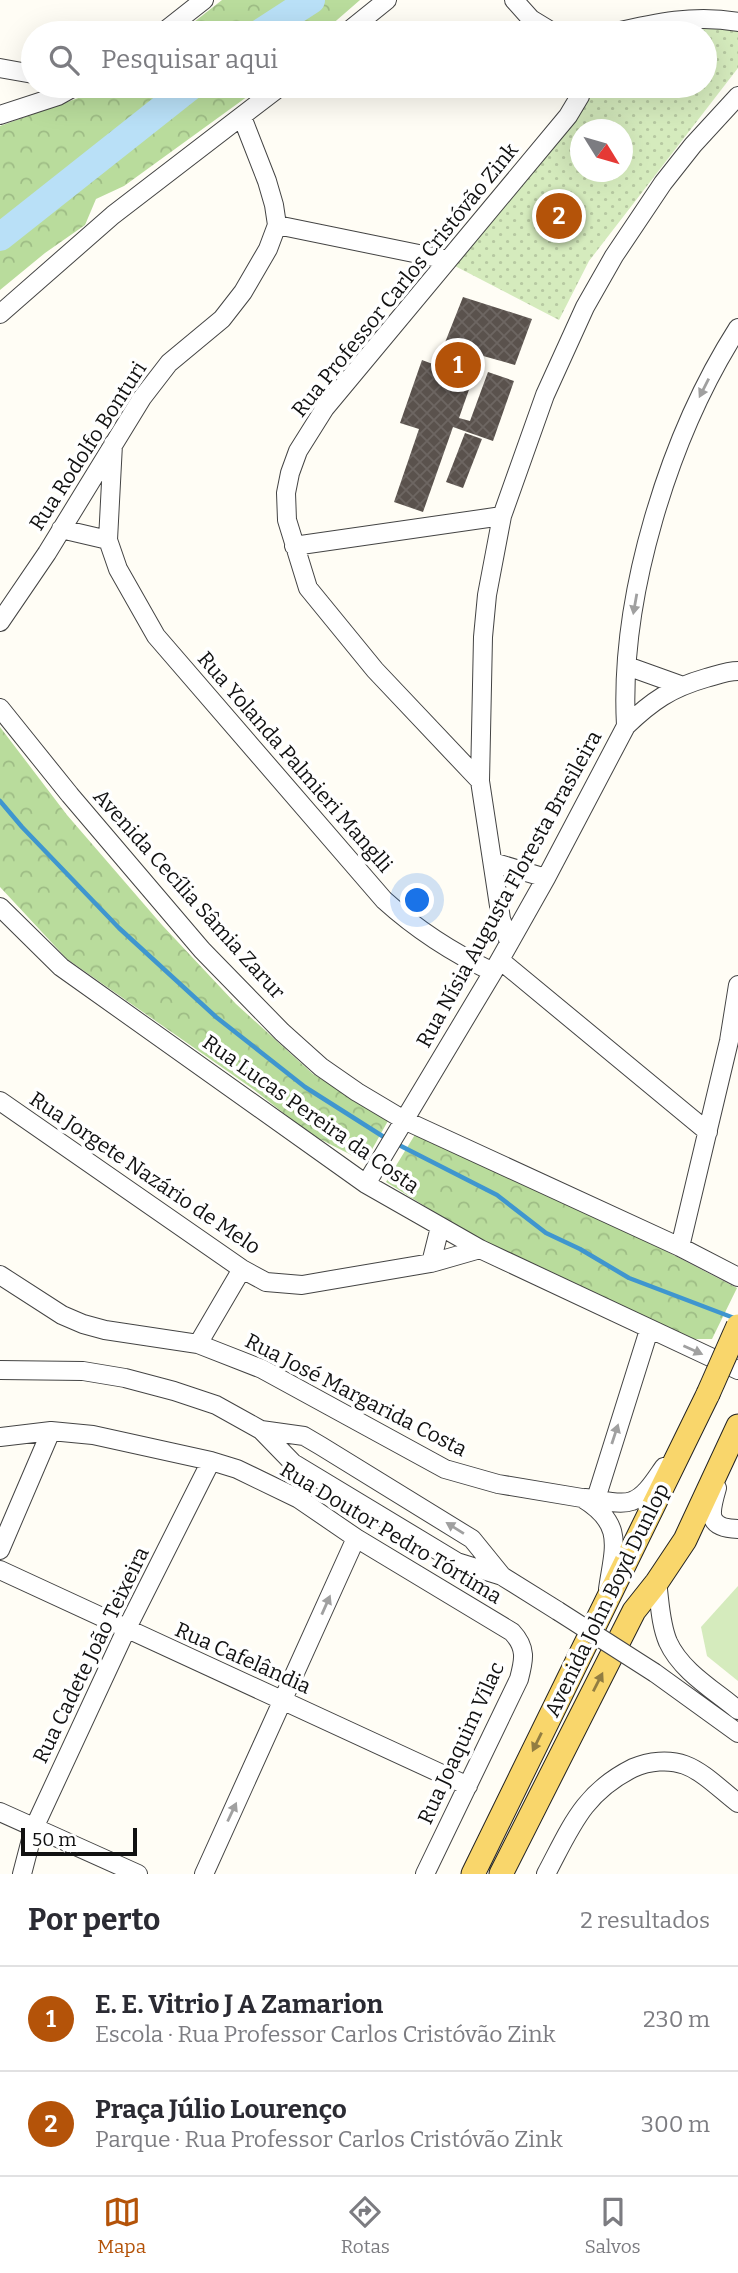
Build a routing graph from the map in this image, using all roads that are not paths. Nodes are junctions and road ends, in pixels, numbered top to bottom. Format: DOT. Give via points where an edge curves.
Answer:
graph roads {
  1 [pos="204,0"];
  2 [pos="387,0"];
  3 [pos="514,0"];
  4 [pos="177,21"];
  5 [pos="361,21"];
  6 [pos="528,21"];
  7 [pos="669,21"];
  8 [pos="738,22"];
  9 [pos="0,68"];
  10 [pos="21,72"];
  11 [pos="738,96"];
  12 [pos="52,98"];
  13 [pos="266,98"];
  14 [pos="579,98"];
  15 [pos="0,116"];
  16 [pos="242,117"];
  17 [pos="277,225"];
  18 [pos="448,260"];
  19 [pos="0,314"];
  20 [pos="738,328"];
  21 [pos="113,444"];
  22 [pos="502,516"];
  23 [pos="61,529"];
  24 [pos="108,540"];
  25 [pos="294,546"];
  26 [pos="0,622"];
  27 [pos="627,666"];
  28 [pos="738,671"];
  29 [pos="680,685"];
  30 [pos="0,708"];
  31 [pos="626,726"];
  32 [pos="480,781"];
  33 [pos="493,862"];
  34 [pos="546,878"];
  35 [pos="0,907"];
  36 [pos="509,942"];
  37 [pos="497,966"];
  38 [pos="738,985"];
  39 [pos="733,1041"];
  40 [pos="0,1101"];
  41 [pos="401,1125"];
  42 [pos="708,1132"];
  43 [pos="366,1184"];
  44 [pos="440,1227"];
  45 [pos="680,1247"];
  46 [pos="480,1250"];
  47 [pos="430,1263"];
  48 [pos="242,1269"];
  49 [pos="738,1277"];
  50 [pos="2,1279"];
  51 [pos="738,1325"];
  52 [pos="649,1330"];
  53 [pos="198,1344"];
  54 [pos="0,1370"];
  55 [pos="738,1370"];
  56 [pos="261,1430"];
  57 [pos="51,1431"];
  58 [pos="734,1434"];
  59 [pos="687,1436"];
  60 [pos="0,1437"];
  61 [pos="211,1461"];
  62 [pos="590,1501"];
  63 [pos="738,1529"];
  64 [pos="356,1538"];
  65 [pos="0,1550"];
  66 [pos="0,1570"];
  67 [pos="502,1576"];
  68 [pos="657,1582"];
  69 [pos="607,1600"];
  70 [pos="126,1630"];
  71 [pos="512,1633"];
  72 [pos="283,1700"];
  73 [pos="738,1710"];
  74 [pos="738,1733"];
  75 [pos="468,1786"];
  76 [pos="738,1803"];
  77 [pos="0,1812"];
  78 [pos="34,1828"];
  79 [pos="22,1874"];
  80 [pos="138,1874"];
  81 [pos="204,1874"];
  82 [pos="425,1874"];
  83 [pos="473,1874"];
  84 [pos="500,1874"];
  85 [pos="547,1874"];
  1 -- 4 [label="street"];
  2 -- 5 [label="street"];
  3 -- 6 [label="street"];
  7 -- 8 [label="street" via="715,18"];
  9 -- 10 [label="street"];
  11 -- 22 [label="street" via="663,183 585,307 545,394"];
  12 -- 15 [label="street"];
  13 -- 16 [label="street"];
  14 -- 18 [label="street, Rua Professor Carlos Cristóvão Zink"];
  16 -- 17 [label="street" via="267,181"];
  16 -- 19 [label="street" via="113,215"];
  17 -- 18 [label="street"];
  17 -- 21 [label="street, Rua Rodolfo Bonturi" via="243,292 222,319 169,363"];
  18 -- 25 [label="street, Rua Professor Carlos Cristóvão Zink" via="325,408 298,451 286,494"];
  20 -- 27 [label="street, one-way" via="696,403 659,504 639,583"];
  21 -- 23 [label="street, Rua Rodolfo Bonturi"];
  21 -- 24 [label="street, Rua Yolanda Palmieri Manglli"];
  22 -- 25 [label="street"];
  22 -- 32 [label="street" via="483,637"];
  23 -- 24 [label="street"];
  23 -- 26 [label="street, Rua Rodolfo Bonturi"];
  24 -- 37 [label="street, Rua Yolanda Palmieri Manglli" via="118,569 156,636 384,900 473,962"];
  25 -- 32 [label="street, Rua Professor Carlos Cristóvão Zink" via="308,588 375,670"];
  27 -- 29 [label="street"];
  27 -- 31 [label="street"];
  28 -- 29 [label="street, Rua Nísia Augusta Floresta Brasileira"];
  29 -- 31 [label="street, Rua Nísia Augusta Floresta Brasileira"];
  30 -- 41 [label="street, Avenida Cecília Sâmia Zarur" via="202,950 321,1068"];
  31 -- 34 [label="street, Rua Nísia Augusta Floresta Brasileira"];
  32 -- 33 [label="street"];
  33 -- 34 [label="street"];
  33 -- 36 [label="street"];
  34 -- 36 [label="street, Rua Nísia Augusta Floresta Brasileira"];
  35 -- 43 [label="street, Rua Lucas Pereira da Costa" via="61,967"];
  36 -- 37 [label="street, Rua Nísia Augusta Floresta Brasileira"];
  37 -- 41 [label="street, Rua Nísia Augusta Floresta Brasileira"];
  37 -- 42 [label="street, Rua Yolanda Palmieri Manglli"];
  38 -- 39 [label="street"];
  39 -- 42 [label="street"];
  40 -- 48 [label="street, Rua Jorgete Nazário de Melo"];
  41 -- 43 [label="street, Rua Nísia Augusta Floresta Brasileira"];
  41 -- 45 [label="street, Avenida Cecília Sâmia Zarur"];
  42 -- 45 [label="street"];
  43 -- 44 [label="street, Rua Lucas Pereira da Costa"];
  44 -- 46 [label="street, Rua Lucas Pereira da Costa"];
  44 -- 47 [label="street"];
  45 -- 49 [label="street, Avenida Cecília Sâmia Zarur"];
  46 -- 47 [label="street, Rua Jorgete Nazário de Melo"];
  46 -- 52 [label="street, Rua Lucas Pereira da Costa"];
  47 -- 48 [label="street, Rua Jorgete Nazário de Melo" via="302,1285 266,1282"];
  48 -- 53 [label="street"];
  50 -- 53 [label="street, Rua José Margarida Costa" via="83,1324"];
  51 -- 59 [label="main road, Avenida John Boyd Dunlop, bridge"];
  52 -- 55 [label="street, Rua Lucas Pereira da Costa, one-way"];
  62 -- 52 [label="street, one-way"];
  53 -- 62 [label="street, Rua José Margarida Costa" via="262,1369 444,1469"];
  54 -- 56 [label="street" via="83,1371 125,1378 216,1405"];
  56 -- 67 [label="street" via="293,1463 457,1562"];
  67 -- 56 [label="street, one-way" via="472,1539 321,1446 304,1436"];
  57 -- 60 [label="street, Rua Doutor Pedro Tórtima"];
  57 -- 61 [label="street, Rua Doutor Pedro Tórtima" via="93,1435"];
  57 -- 65 [label="street"];
  58 -- 63 [label="street" via="711,1511 719,1525"];
  58 -- 68 [label="main road, Avenida John Boyd Dunlop" via="685,1540"];
  59 -- 62 [label="street, Rua José Margarida Costa" via="633,1501"];
  59 -- 69 [label="main road, Avenida John Boyd Dunlop"];
  61 -- 64 [label="street, Rua Doutor Pedro Tórtima" via="299,1499"];
  61 -- 70 [label="street, Rua Cadete João Teixeira"];
  62 -- 69 [label="street" via="612,1528"];
  64 -- 71 [label="street, Rua Doutor Pedro Tórtima"];
  72 -- 64 [label="street, one-way"];
  66 -- 70 [label="street, Rua Cafelândia"];
  67 -- 74 [label="street, bridge" via="655,1673"];
  68 -- 73 [label="street" via="668,1642 687,1669"];
  84 -- 68 [label="main road, Avenida John Boyd Dunlop, one-way" via="634,1611"];
  69 -- 83 [label="main road, Avenida John Boyd Dunlop, one-way"];
  70 -- 72 [label="street, Rua Cafelândia"];
  70 -- 78 [label="street, Rua Cadete João Teixeira"];
  71 -- 75 [label="street, Rua Joaquim Vilac" via="524,1650 519,1679"];
  72 -- 75 [label="street, Rua Cafelândia"];
  81 -- 72 [label="street, one-way"];
  75 -- 82 [label="street, Rua Joaquim Vilac"];
  76 -- 85 [label="street" via="689,1766 675,1762 640,1765 593,1794 574,1820"];
  77 -- 78 [label="street"];
  78 -- 79 [label="street, Rua Cadete João Teixeira"];
  78 -- 80 [label="street"];
}
